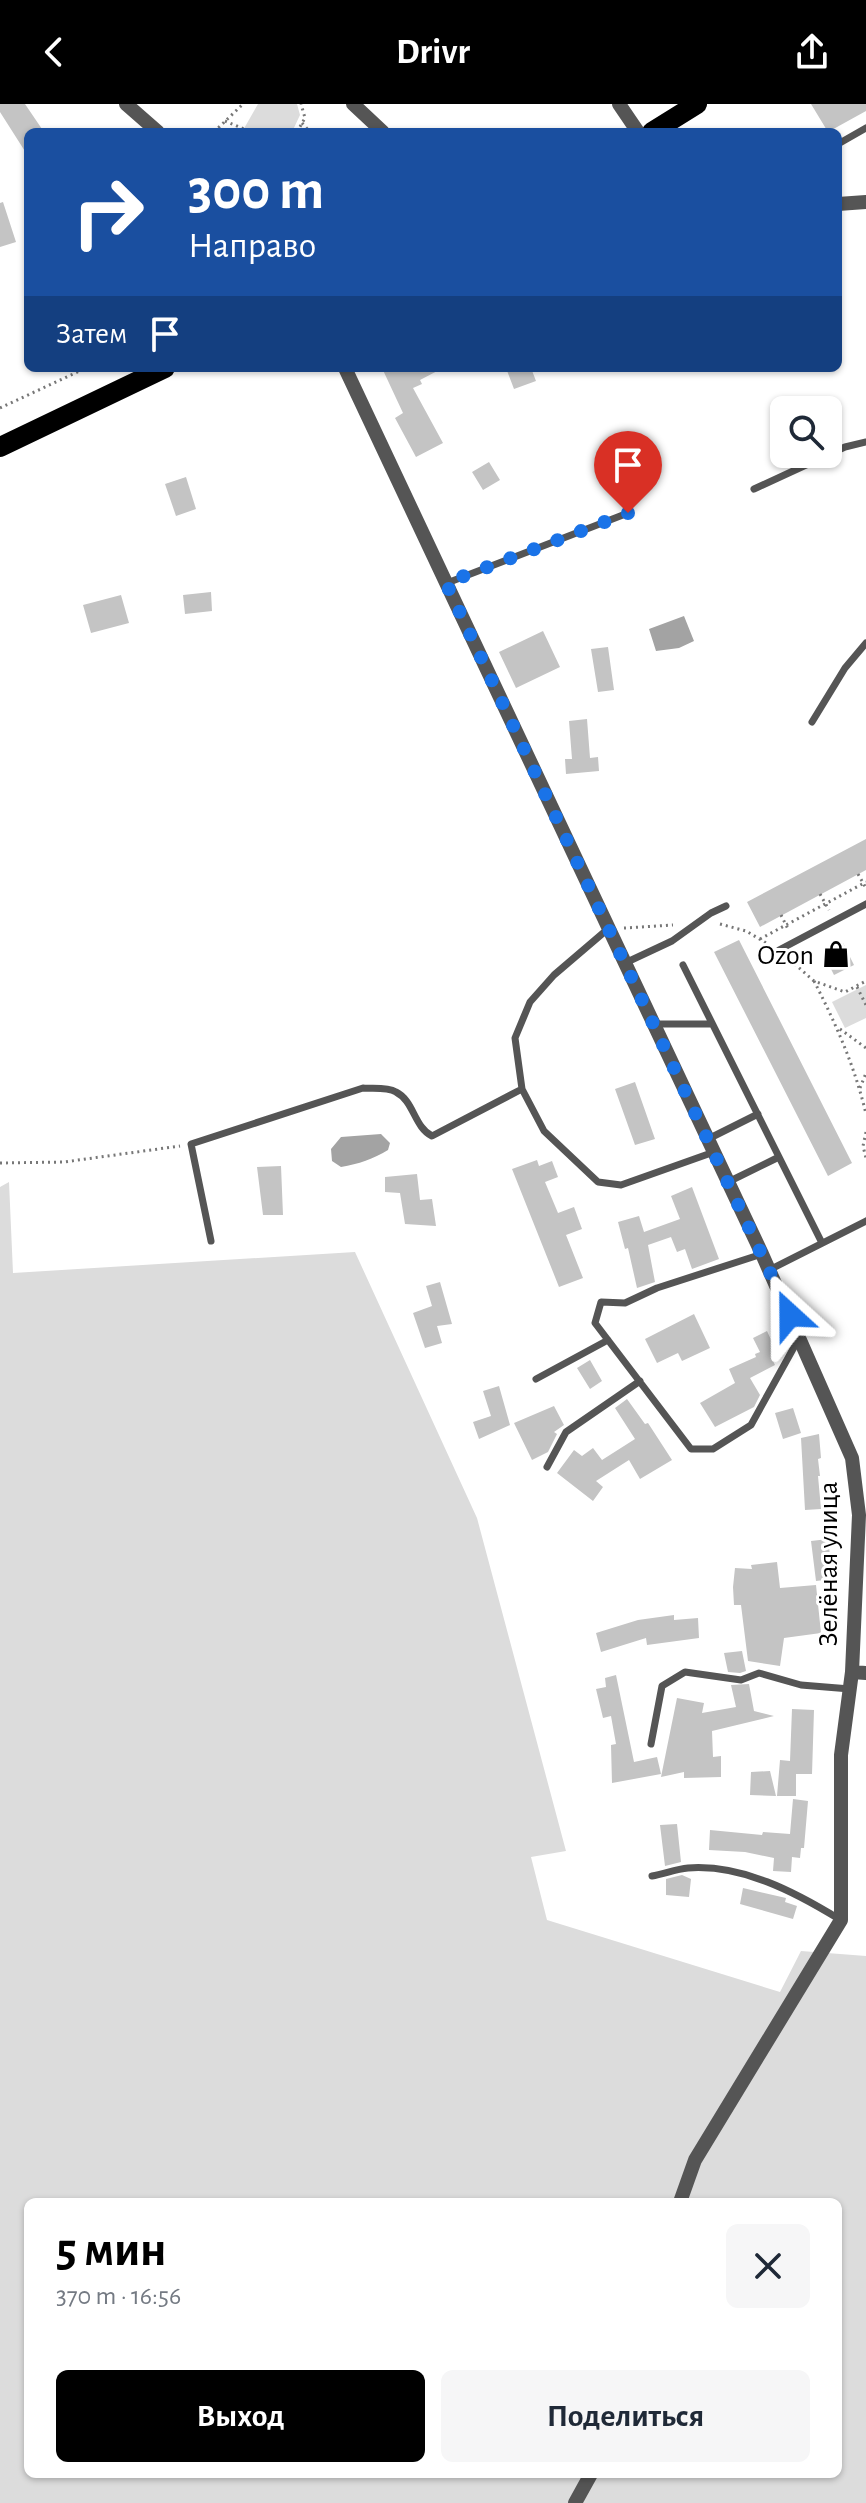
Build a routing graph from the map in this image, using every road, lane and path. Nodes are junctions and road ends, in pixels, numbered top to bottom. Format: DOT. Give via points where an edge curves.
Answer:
graph roads {
  1 [pos="126,104"];
  2 [pos="243,104"];
  3 [pos="301,104"];
  4 [pos="353,104"];
  5 [pos="619,104"];
  6 [pos="697,104"];
  7 [pos="225,121"];
  8 [pos="302,123"];
  9 [pos="153,128"];
  10 [pos="218,128"];
  11 [pos="242,128"];
  12 [pos="300,128"];
  13 [pos="306,128"];
  14 [pos="379,128"];
  15 [pos="635,128"];
  16 [pos="658,128"];
  17 [pos="866,128"];
  18 [pos="842,142"];
  19 [pos="866,202"];
  20 [pos="842,204"];
  21 [pos="77,372"];
  22 [pos="157,372"];
  23 [pos="347,372"];
  24 [pos="0,408"];
  25 [pos="866,442"];
  26 [pos="0,447"];
  27 [pos="754,489"];
  28 [pos="628,513"];
  29 [pos="446,583"];
  30 [pos="866,643"];
  31 [pos="812,722"];
  32 [pos="858,874"];
  33 [pos="865,885"];
  34 [pos="820,894"];
  35 [pos="825,904"];
  36 [pos="866,904"];
  37 [pos="726,906"];
  38 [pos="781,915"];
  39 [pos="834,921"];
  40 [pos="697,924"];
  41 [pos="786,925"];
  42 [pos="613,928"];
  43 [pos="760,939"];
  44 [pos="795,942"];
  45 [pos="779,950"];
  46 [pos="625,963"];
  47 [pos="683,965"];
  48 [pos="814,981"];
  49 [pos="866,981"];
  50 [pos="856,986"];
  51 [pos="866,1005"];
  52 [pos="654,1024"];
  53 [pos="712,1024"];
  54 [pos="838,1028"];
  55 [pos="866,1048"];
  56 [pos="866,1073"];
  57 [pos="860,1088"];
  58 [pos="522,1089"];
  59 [pos="758,1114"];
  60 [pos="866,1114"];
  61 [pos="866,1132"];
  62 [pos="191,1144"];
  63 [pos="711,1146"];
  64 [pos="779,1157"];
  65 [pos="866,1158"];
  66 [pos="0,1161"];
  67 [pos="728,1182"];
  68 [pos="866,1221"];
  69 [pos="211,1241"];
  70 [pos="822,1243"];
  71 [pos="762,1254"];
  72 [pos="769,1270"];
  73 [pos="800,1337"];
  74 [pos="608,1340"];
  75 [pos="536,1379"];
  76 [pos="640,1381"];
  77 [pos="547,1467"];
  78 [pos="859,1672"];
  79 [pos="850,1689"];
  80 [pos="651,1744"];
  81 [pos="652,1876"];
  82 [pos="841,1920"];
  83 [pos="681,2198"];
  84 [pos="589,2478"];
  85 [pos="575,2503"];
  1 -- 9 [label="street"];
  2 -- 7 [label="path"];
  3 -- 8 [label="path"];
  4 -- 14 [label="street"];
  5 -- 15 [label="street"];
  6 -- 16 [label="main road"];
  7 -- 10 [label="path"];
  7 -- 11 [label="path"];
  8 -- 12 [label="path"];
  8 -- 13 [label="path"];
  17 -- 18 [label="lane"];
  19 -- 20 [label="street"];
  21 -- 24 [label="path"];
  22 -- 26 [label="main road"];
  23 -- 29 [label="street, Зелёная улица"];
  25 -- 27 [label="lane"];
  28 -- 29 [label="lane"];
  29 -- 42 [label="street, Зелёная улица"];
  30 -- 31 [label="lane"];
  32 -- 33 [label="path"];
  33 -- 35 [label="path"];
  34 -- 35 [label="path"];
  35 -- 39 [label="path"];
  35 -- 41 [label="path"];
  36 -- 39 [label="lane"];
  37 -- 40 [label="lane"];
  38 -- 41 [label="path"];
  39 -- 44 [label="lane"];
  40 -- 42 [label="path"];
  40 -- 43 [label="path" via="716,923"];
  40 -- 46 [label="lane"];
  41 -- 43 [label="path"];
  41 -- 44 [label="path"];
  42 -- 46 [label="street, Зелёная улица"];
  42 -- 58 [label="lane" via="554,975 530,1002 515,1038"];
  43 -- 45 [label="path"];
  44 -- 45 [label="lane"];
  45 -- 48 [label="path"];
  46 -- 52 [label="street, Зелёная улица"];
  47 -- 53 [label="lane"];
  48 -- 50 [label="path" via="845,992"];
  48 -- 54 [label="path"];
  49 -- 50 [label="path"];
  50 -- 51 [label="path"];
  52 -- 53 [label="lane"];
  52 -- 63 [label="street, Зелёная улица"];
  53 -- 59 [label="lane"];
  54 -- 55 [label="path"];
  54 -- 57 [label="path"];
  56 -- 57 [label="path"];
  57 -- 60 [label="path"];
  58 -- 62 [label="lane" via="432,1136 424,1132 406,1099 393,1090 363,1088"];
  58 -- 63 [label="lane" via="544,1131 598,1182 621,1185"];
  59 -- 63 [label="lane"];
  59 -- 64 [label="lane"];
  61 -- 65 [label="path"];
  62 -- 66 [label="path" via="64,1162"];
  62 -- 69 [label="lane"];
  63 -- 67 [label="street, Зелёная улица"];
  64 -- 67 [label="lane"];
  64 -- 70 [label="lane"];
  67 -- 71 [label="street, Зелёная улица"];
  68 -- 70 [label="lane"];
  70 -- 72 [label="lane"];
  71 -- 72 [label="street, Зелёная улица"];
  71 -- 74 [label="lane" via="625,1303 601,1302 595,1323"];
  72 -- 73 [label="street, Зелёная улица"];
  73 -- 76 [label="lane" via="751,1425 713,1449 691,1449"];
  73 -- 78 [label="street, Зелёная улица" via="852,1458 859,1515"];
  74 -- 75 [label="lane"];
  74 -- 76 [label="lane"];
  76 -- 77 [label="lane" via="566,1432"];
  78 -- 79 [label="street, Зелёная улица"];
  79 -- 80 [label="lane" via="801,1685 759,1673 741,1680 685,1672 662,1686"];
  79 -- 82 [label="street, Зелёная улица" via="841,1755"];
  81 -- 82 [label="lane" via="689,1868 738,1872 800,1895"];
  82 -- 83 [label="street" via="695,2160"];
  84 -- 85 [label="street"];
}
